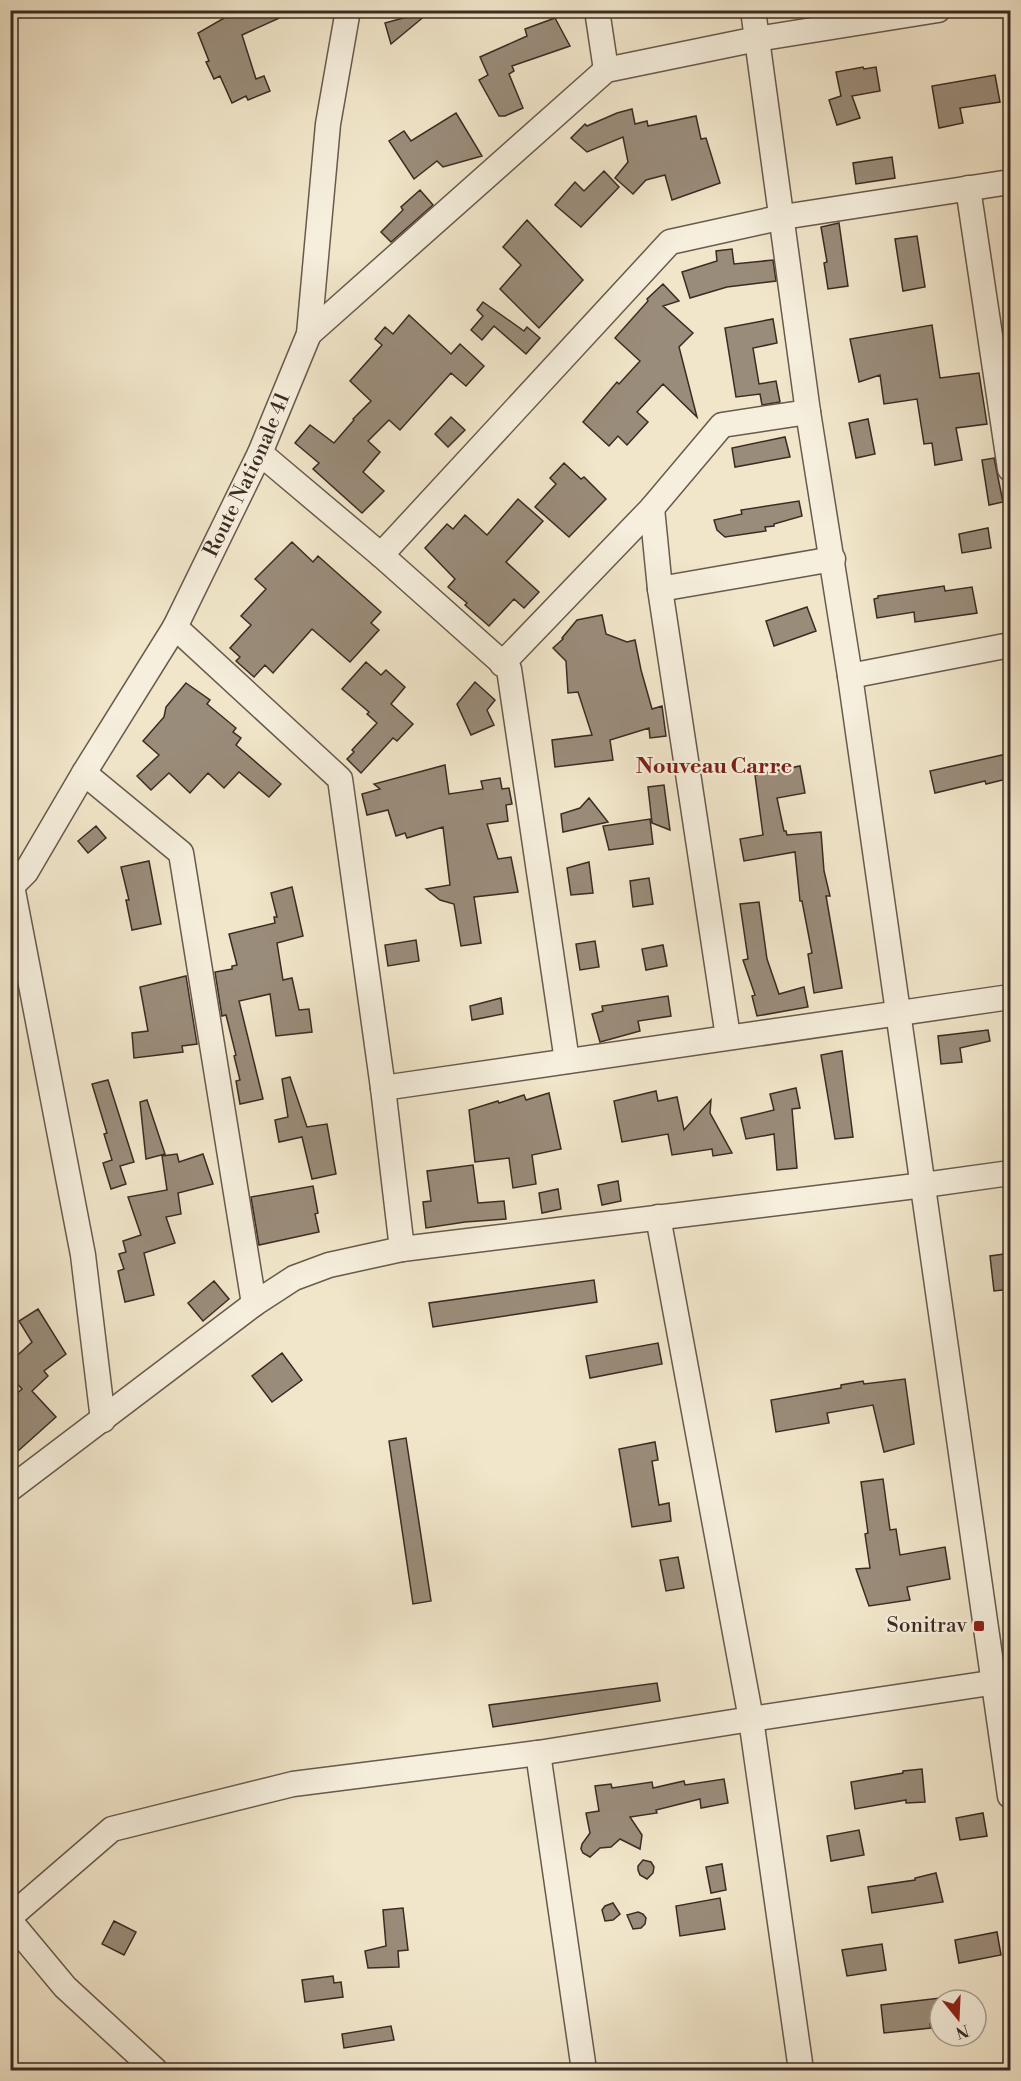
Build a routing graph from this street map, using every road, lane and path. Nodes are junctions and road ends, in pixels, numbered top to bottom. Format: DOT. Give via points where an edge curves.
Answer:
graph roads {
  1 [pos="348,10"];
  2 [pos="753,10"];
  3 [pos="938,10"];
  4 [pos="592,13"];
  5 [pos="757,39"];
  6 [pos="606,70"];
  7 [pos="1011,182"];
  8 [pos="968,188"];
  9 [pos="783,217"];
  10 [pos="309,334"];
  11 [pos="808,412"];
  12 [pos="260,453"];
  13 [pos="1011,469"];
  14 [pos="652,508"];
  15 [pos="381,555"];
  16 [pos="833,559"];
  17 [pos="660,589"];
  18 [pos="175,627"];
  19 [pos="1011,645"];
  20 [pos="502,664"];
  21 [pos="850,676"];
  22 [pos="84,773"];
  23 [pos="11,887"];
  24 [pos="1011,997"];
  25 [pos="897,1013"];
  26 [pos="728,1037"];
  27 [pos="567,1062"];
  28 [pos="383,1088"];
  29 [pos="1011,1173"];
  30 [pos="924,1185"];
  31 [pos="658,1218"];
  32 [pos="402,1250"];
  33 [pos="254,1304"];
  34 [pos="103,1420"];
  35 [pos="10,1489"];
  36 [pos="1003,1682"];
  37 [pos="751,1719"];
  38 [pos="538,1753"];
  39 [pos="1011,1796"];
  40 [pos="10,1919"];
  41 [pos="155,2070"];
  42 [pos="584,2070"];
  43 [pos="801,2070"];
  1 -- 10 [label="street, Route Nationale 41" via="328,124"];
  2 -- 5 [label="street"];
  3 -- 5 [label="street"];
  4 -- 6 [label="street"];
  5 -- 6 [label="street"];
  5 -- 9 [label="street"];
  6 -- 10 [label="street"];
  7 -- 8 [label="street"];
  8 -- 9 [label="street"];
  8 -- 13 [label="street"];
  9 -- 11 [label="street"];
  9 -- 15 [label="street" via="670,242"];
  10 -- 12 [label="street, Route Nationale 41"];
  11 -- 14 [label="street" via="722,425"];
  11 -- 16 [label="street"];
  12 -- 15 [label="street"];
  12 -- 18 [label="street, Route Nationale 41"];
  14 -- 17 [label="street"];
  14 -- 20 [label="street"];
  15 -- 20 [label="street"];
  16 -- 17 [label="street"];
  16 -- 21 [label="street"];
  17 -- 26 [label="street"];
  18 -- 22 [label="street, Route Nationale 41"];
  18 -- 28 [label="street" via="340,780"];
  19 -- 21 [label="street"];
  20 -- 27 [label="street" via="509,669"];
  21 -- 25 [label="street"];
  22 -- 23 [label="street, Route Nationale 41" via="26,872"];
  22 -- 33 [label="street" via="182,853"];
  23 -- 34 [label="street" via="83,1255"];
  24 -- 25 [label="street"];
  25 -- 26 [label="street"];
  25 -- 30 [label="street"];
  26 -- 27 [label="street"];
  27 -- 28 [label="street"];
  28 -- 32 [label="street"];
  29 -- 30 [label="street"];
  30 -- 31 [label="street"];
  30 -- 36 [label="street"];
  31 -- 32 [label="street"];
  31 -- 37 [label="street"];
  32 -- 33 [label="street" via="329,1265 294,1278"];
  33 -- 34 [label="street"];
  34 -- 35 [label="street"];
  36 -- 37 [label="street"];
  36 -- 39 [label="street"];
  37 -- 38 [label="street"];
  37 -- 43 [label="street"];
  38 -- 40 [label="street" via="293,1784 112,1829"];
  38 -- 42 [label="street"];
  40 -- 41 [label="street" via="65,1988"];
}
